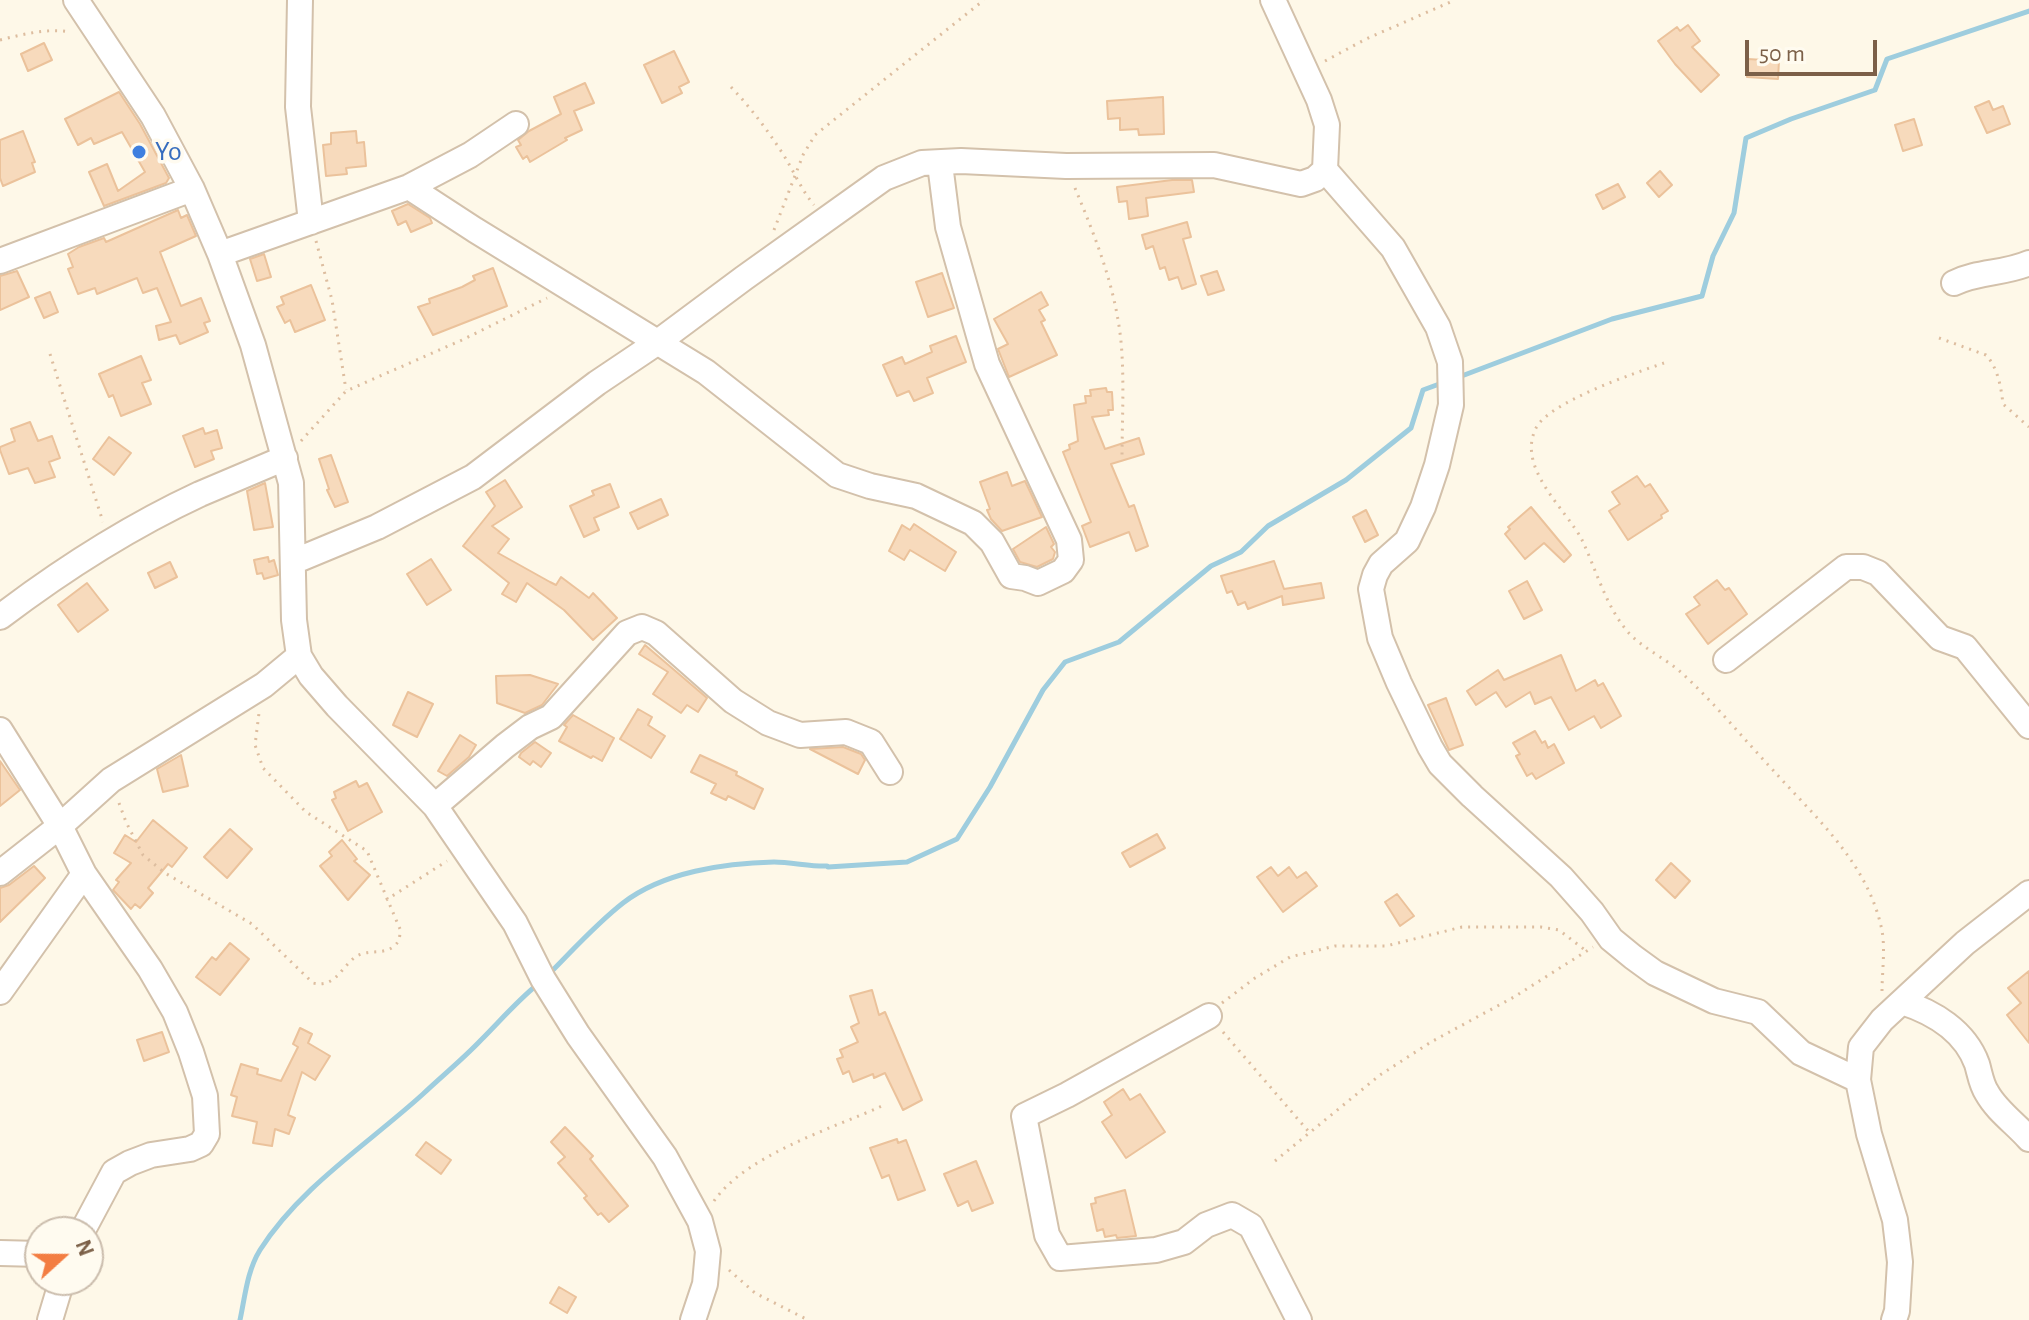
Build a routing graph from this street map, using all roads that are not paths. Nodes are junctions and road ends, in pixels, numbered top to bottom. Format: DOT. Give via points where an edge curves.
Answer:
graph roads {
  1 [pos="76,0"];
  2 [pos="300,0"];
  3 [pos="1273,0"];
  4 [pos="516,124"];
  5 [pos="940,164"];
  6 [pos="1325,170"];
  7 [pos="409,187"];
  8 [pos="192,189"];
  9 [pos="311,222"];
  10 [pos="220,254"];
  11 [pos="0,261"];
  12 [pos="2029,263"];
  13 [pos="1954,283"];
  14 [pos="658,342"];
  15 [pos="285,458"];
  16 [pos="295,561"];
  17 [pos="0,617"];
  18 [pos="299,656"];
  19 [pos="1726,660"];
  20 [pos="2029,726"];
  21 [pos="0,730"];
  22 [pos="890,772"];
  23 [pos="435,806"];
  24 [pos="60,826"];
  25 [pos="0,873"];
  26 [pos="84,874"];
  27 [pos="2029,893"];
  28 [pos="0,992"];
  29 [pos="1902,1002"];
  30 [pos="1209,1016"];
  31 [pos="1858,1080"];
  32 [pos="2029,1139"];
  33 [pos="91,1216"];
  34 [pos="0,1253"];
  35 [pos="24,1254"];
  36 [pos="57,1296"];
  37 [pos="50,1320"];
  38 [pos="693,1320"];
  39 [pos="1299,1320"];
  40 [pos="1894,1320"];
  1 -- 8 [label="street" via="153,116"];
  2 -- 9 [label="street" via="298,107"];
  3 -- 6 [label="street" via="1327,125"];
  4 -- 7 [label="street"];
  5 -- 6 [label="street" via="1214,165 1301,184"];
  5 -- 14 [label="street" via="922,163 884,178"];
  5 -- 14 [label="street" via="948,227 987,364 1069,540 1071,560 1054,577 1038,583 1011,576 992,542 973,523 916,496 837,475 706,372"];
  6 -- 31 [label="street" via="1393,248 1438,327 1450,362 1451,405 1423,507 1407,541 1381,564 1371,589 1380,638 1440,764 1561,877 1611,939 1655,973 1714,1001 1758,1012 1801,1053"];
  7 -- 9 [label="street"];
  7 -- 14 [label="street"];
  8 -- 10 [label="street"];
  8 -- 11 [label="street"];
  9 -- 10 [label="street"];
  10 -- 15 [label="street"];
  12 -- 13 [label="street"];
  14 -- 16 [label="street" via="473,477 377,527"];
  15 -- 16 [label="street" via="293,496"];
  15 -- 17 [label="street" via="198,495 110,542"];
  16 -- 18 [label="street"];
  18 -- 23 [label="street" via="337,706"];
  18 -- 24 [label="street" via="264,685 111,780"];
  19 -- 20 [label="street" via="1846,567 1863,567 1878,573 1940,638 1965,647"];
  21 -- 24 [label="street"];
  22 -- 23 [label="street" via="871,742 846,732 800,735 768,723 642,627 627,633 551,717 505,746"];
  23 -- 38 [label="street" via="515,923 578,1035 665,1157 700,1221 708,1251 705,1284"];
  24 -- 25 [label="street"];
  24 -- 26 [label="street"];
  26 -- 28 [label="street"];
  26 -- 33 [label="street" via="175,1012 205,1096 208,1122 201,1144 151,1155 114,1172"];
  27 -- 29 [label="street"];
  29 -- 31 [label="street" via="1861,1047"];
  29 -- 32 [label="street" via="1924,1009 1965,1043 1991,1101"];
  30 -- 39 [label="street" via="1024,1116 1047,1235 1060,1258 1156,1250 1184,1242 1206,1225 1232,1215 1251,1226"];
  31 -- 40 [label="street" via="1895,1220 1900,1262"];
  34 -- 35 [label="street"];
  36 -- 37 [label="street"];
}
